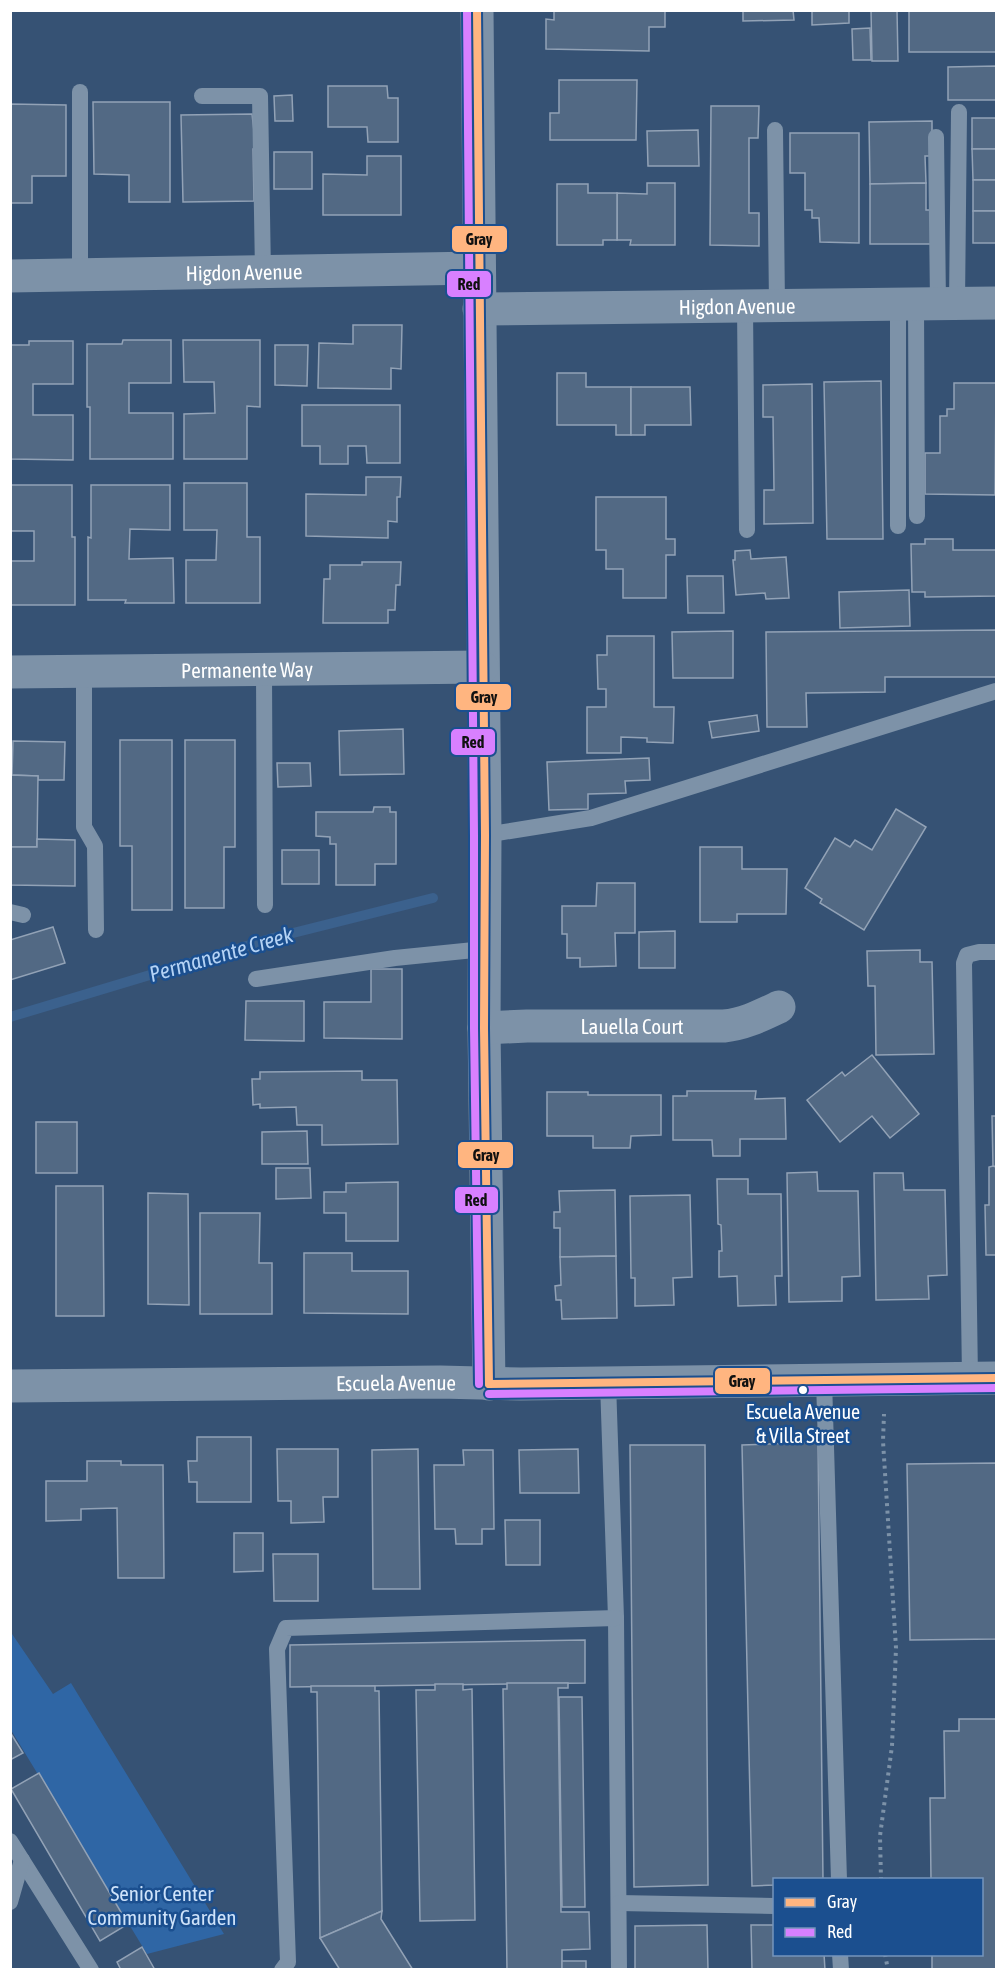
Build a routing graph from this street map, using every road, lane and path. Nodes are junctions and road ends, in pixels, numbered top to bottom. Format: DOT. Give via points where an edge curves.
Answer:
graph roads {
  1 [pos="477,10"];
  2 [pos="80,92"];
  3 [pos="202,96"];
  4 [pos="959,112"];
  5 [pos="775,130"];
  6 [pos="936,137"];
  7 [pos="479,268"];
  8 [pos="263,272"];
  9 [pos="80,275"];
  10 [pos="10,276"];
  11 [pos="927,303"];
  12 [pos="996,303"];
  13 [pos="761,305"];
  14 [pos="479,309"];
  15 [pos="917,516"];
  16 [pos="898,526"];
  17 [pos="747,530"];
  18 [pos="482,667"];
  19 [pos="264,669"];
  20 [pos="84,671"];
  21 [pos="10,672"];
  22 [pos="996,692"];
  23 [pos="485,835"];
  24 [pos="265,905"];
  25 [pos="96,930"];
  26 [pos="484,949"];
  27 [pos="996,952"];
  28 [pos="256,979"];
  29 [pos="779,1007"];
  30 [pos="484,1028"];
  31 [pos="983,1378"];
  32 [pos="885,1379"];
  33 [pos="824,1380"];
  34 [pos="608,1383"];
  35 [pos="489,1384"];
  36 [pos="10,1386"];
  37 [pos="616,1618"];
  38 [pos="10,1840"];
  39 [pos="22,1860"];
  40 [pos="839,1878"];
  41 [pos="881,1878"];
  42 [pos="10,1902"];
  43 [pos="619,1903"];
  44 [pos="773,1906"];
  45 [pos="91,1970"];
  46 [pos="282,1970"];
  47 [pos="620,1970"];
  1 -- 7 [label="street"];
  2 -- 9 [label="lane"];
  3 -- 8 [label="lane" via="260,96"];
  4 -- 11 [label="lane"];
  5 -- 13 [label="lane"];
  6 -- 11 [label="lane"];
  7 -- 8 [label="street, Higdon Avenue"];
  7 -- 14 [label="street"];
  8 -- 9 [label="street, Higdon Avenue"];
  9 -- 10 [label="street, Higdon Avenue"];
  11 -- 12 [label="street, Higdon Avenue"];
  11 -- 13 [label="street, Higdon Avenue"];
  11 -- 15 [label="lane"];
  11 -- 16 [label="lane"];
  13 -- 14 [label="street, Higdon Avenue"];
  13 -- 17 [label="lane"];
  14 -- 18 [label="street"];
  18 -- 19 [label="street, Permanente Way"];
  18 -- 23 [label="street"];
  19 -- 20 [label="street, Permanente Way"];
  19 -- 24 [label="lane"];
  20 -- 21 [label="street, Permanente Way"];
  20 -- 25 [label="lane" via="84,827 95,846"];
  22 -- 23 [label="lane" via="591,818"];
  23 -- 26 [label="street"];
  26 -- 28 [label="lane"];
  26 -- 30 [label="street"];
  27 -- 31 [label="lane" via="967,955 964,963"];
  29 -- 30 [label="street, Lauella Court" via="751,1021 724,1026"];
  30 -- 35 [label="street"];
  31 -- 32 [label="street, Escuela Avenue"];
  32 -- 33 [label="street, Escuela Avenue"];
  32 -- 41 [label="path" via="883,1441 896,1648 892,1746 880,1836"];
  33 -- 34 [label="street, Escuela Avenue"];
  33 -- 40 [label="lane"];
  34 -- 35 [label="street, Escuela Avenue"];
  34 -- 37 [label="lane"];
  35 -- 36 [label="street, Escuela Avenue"];
  37 -- 43 [label="lane"];
  37 -- 46 [label="lane" via="286,1628 277,1649 288,1962"];
  38 -- 39 [label="lane"];
  39 -- 42 [label="lane"];
  39 -- 45 [label="lane"];
  43 -- 44 [label="lane"];
  43 -- 47 [label="lane"];
}
